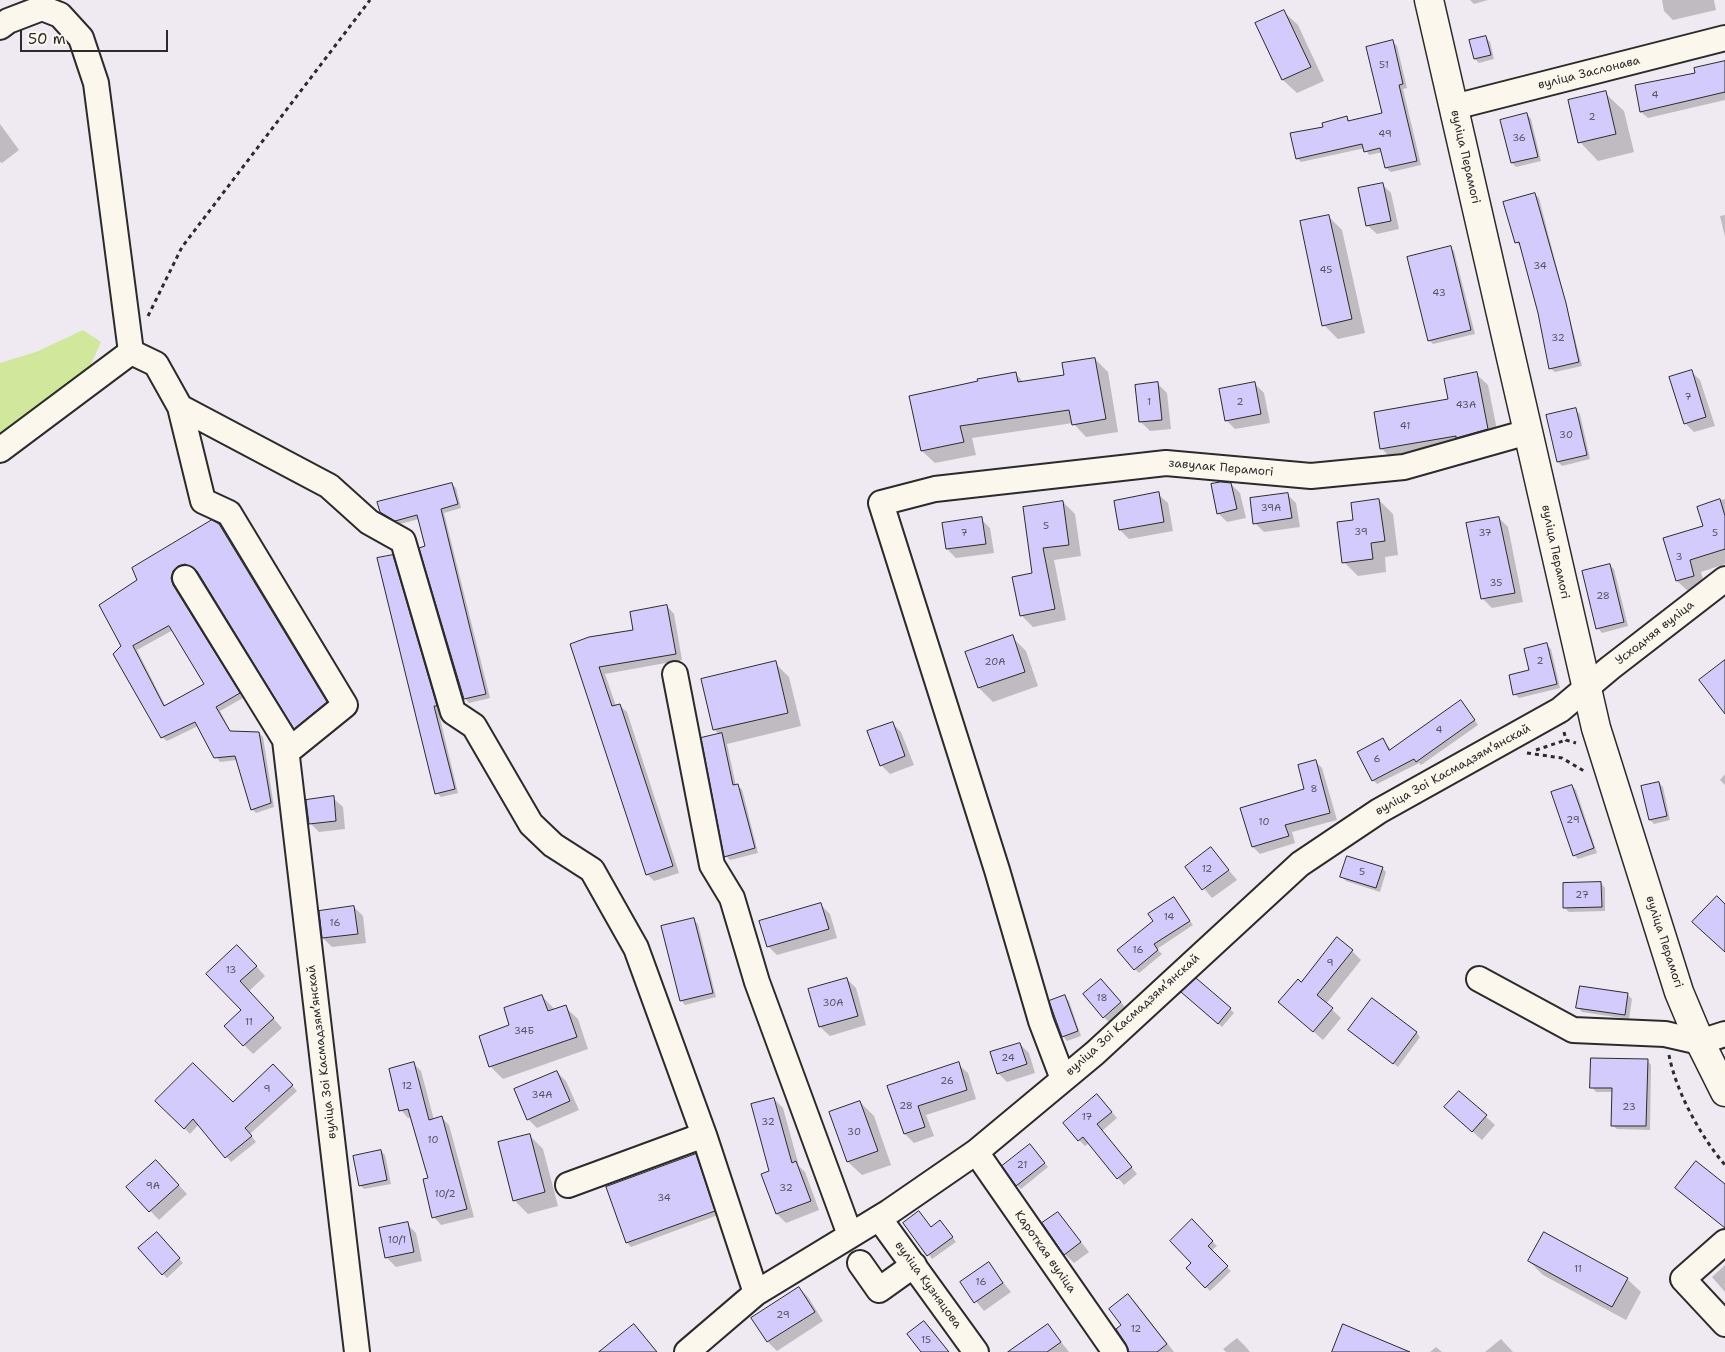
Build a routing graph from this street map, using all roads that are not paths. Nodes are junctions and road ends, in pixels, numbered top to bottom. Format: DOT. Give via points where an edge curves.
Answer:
graph roads {
  1 [pos="1429,0"];
  2 [pos="0,27"];
  3 [pos="1725,38"];
  4 [pos="1454,108"];
  5 [pos="131,352"];
  6 [pos="180,407"];
  7 [pos="1528,432"];
  8 [pos="0,450"];
  9 [pos="185,578"];
  10 [pos="1725,579"];
  11 [pos="676,674"];
  12 [pos="1586,689"];
  13 [pos="287,752"];
  14 [pos="1479,979"];
  15 [pos="1713,1038"];
  16 [pos="1063,1079"];
  17 [pos="1725,1092"];
  18 [pos="704,1135"];
  19 [pos="976,1152"];
  20 [pos="568,1185"];
  21 [pos="879,1218"];
  22 [pos="850,1235"];
  23 [pos="1725,1242"];
  24 [pos="860,1263"];
  25 [pos="914,1266"];
  26 [pos="756,1293"];
  27 [pos="1725,1324"];
  28 [pos="357,1352"];
  29 [pos="687,1352"];
  30 [pos="976,1352"];
  31 [pos="1115,1352"];
  1 -- 4 [label="main road, вуліца Перамогі"];
  2 -- 5 [label="street" via="42,8 60,15 81,38 96,83"];
  3 -- 4 [label="street, вуліца Заслонава"];
  4 -- 7 [label="main road, вуліца Перамогі"];
  5 -- 6 [label="street" via="156,364"];
  5 -- 8 [label="street"];
  6 -- 13 [label="street" via="203,501 229,513 346,705"];
  6 -- 18 [label="street" via="329,486 369,522 404,540 453,712 474,726 531,824 553,845 592,870 636,948"];
  7 -- 12 [label="main road, вуліца Перамогі"];
  7 -- 16 [label="street, завулак Перамогі" via="1404,467 1311,476 1166,463 935,490 882,504 1041,1021"];
  9 -- 13 [label="street, вуліца Зоі Касмадзямʼянскай" via="285,740"];
  10 -- 12 [label="street, Усходняя вуліца"];
  11 -- 22 [label="street" via="712,865 732,898 757,982"];
  12 -- 15 [label="main road, вуліца Перамогі" via="1679,992"];
  12 -- 16 [label="street, вуліца Зоі Касмадзямʼянскай" via="1560,710 1379,811 1300,864"];
  13 -- 28 [label="street, вуліца Зоі Касмадзямʼянскай"];
  14 -- 15 [label="street" via="1573,1030"];
  15 -- 17 [label="main road, вуліца Перамогі"];
  16 -- 19 [label="street, вуліца Зоі Касмадзямʼянскай"];
  18 -- 20 [label="street"];
  18 -- 26 [label="street"];
  19 -- 21 [label="street, вуліца Зоі Касмадзямʼянскай"];
  19 -- 31 [label="street, Кароткая вуліца"];
  21 -- 22 [label="street, вуліца Зоі Касмадзямʼянскай"];
  21 -- 25 [label="street, вуліца Кузняцова"];
  22 -- 26 [label="street, вуліца Зоі Касмадзямʼянскай"];
  23 -- 27 [label="street" via="1683,1279"];
  24 -- 25 [label="street" via="884,1297"];
  25 -- 30 [label="street, вуліца Кузняцова"];
  26 -- 29 [label="street, вуліца Зоі Касмадзямʼянскай"];
}
